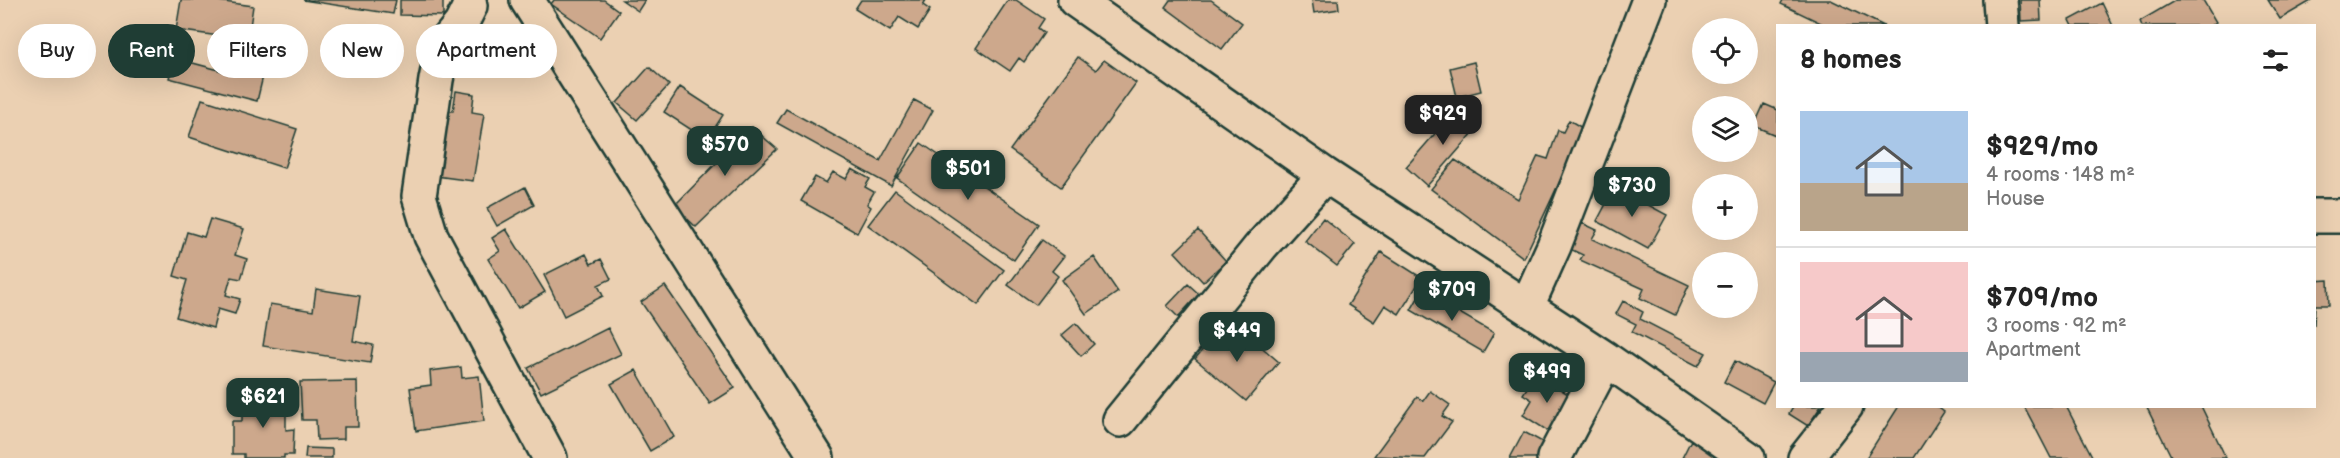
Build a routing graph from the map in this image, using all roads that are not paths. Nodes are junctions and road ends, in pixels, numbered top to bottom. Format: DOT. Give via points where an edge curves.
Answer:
graph roads {
  1 [pos="469,0"];
  2 [pos="527,0"];
  3 [pos="1075,0"];
  4 [pos="1649,0"];
  5 [pos="2000,0"];
  6 [pos="2002,24"];
  7 [pos="1324,175"];
  8 [pos="2316,216"];
  9 [pos="2340,216"];
  10 [pos="1527,306"];
  11 [pos="1606,359"];
  12 [pos="1844,408"];
  13 [pos="1120,420"];
  14 [pos="550,458"];
  15 [pos="817,458"];
  16 [pos="1554,458"];
  17 [pos="1748,458"];
  18 [pos="1805,458"];
  1 -- 14 [label="street" via="461,24 443,46 419,196 431,236"];
  2 -- 15 [label="street"];
  3 -- 7 [label="street"];
  4 -- 10 [label="street"];
  5 -- 6 [label="street"];
  7 -- 10 [label="street"];
  7 -- 13 [label="street"];
  8 -- 9 [label="street"];
  10 -- 11 [label="street"];
  11 -- 16 [label="street"];
  11 -- 17 [label="street"];
  12 -- 18 [label="street"];
}
